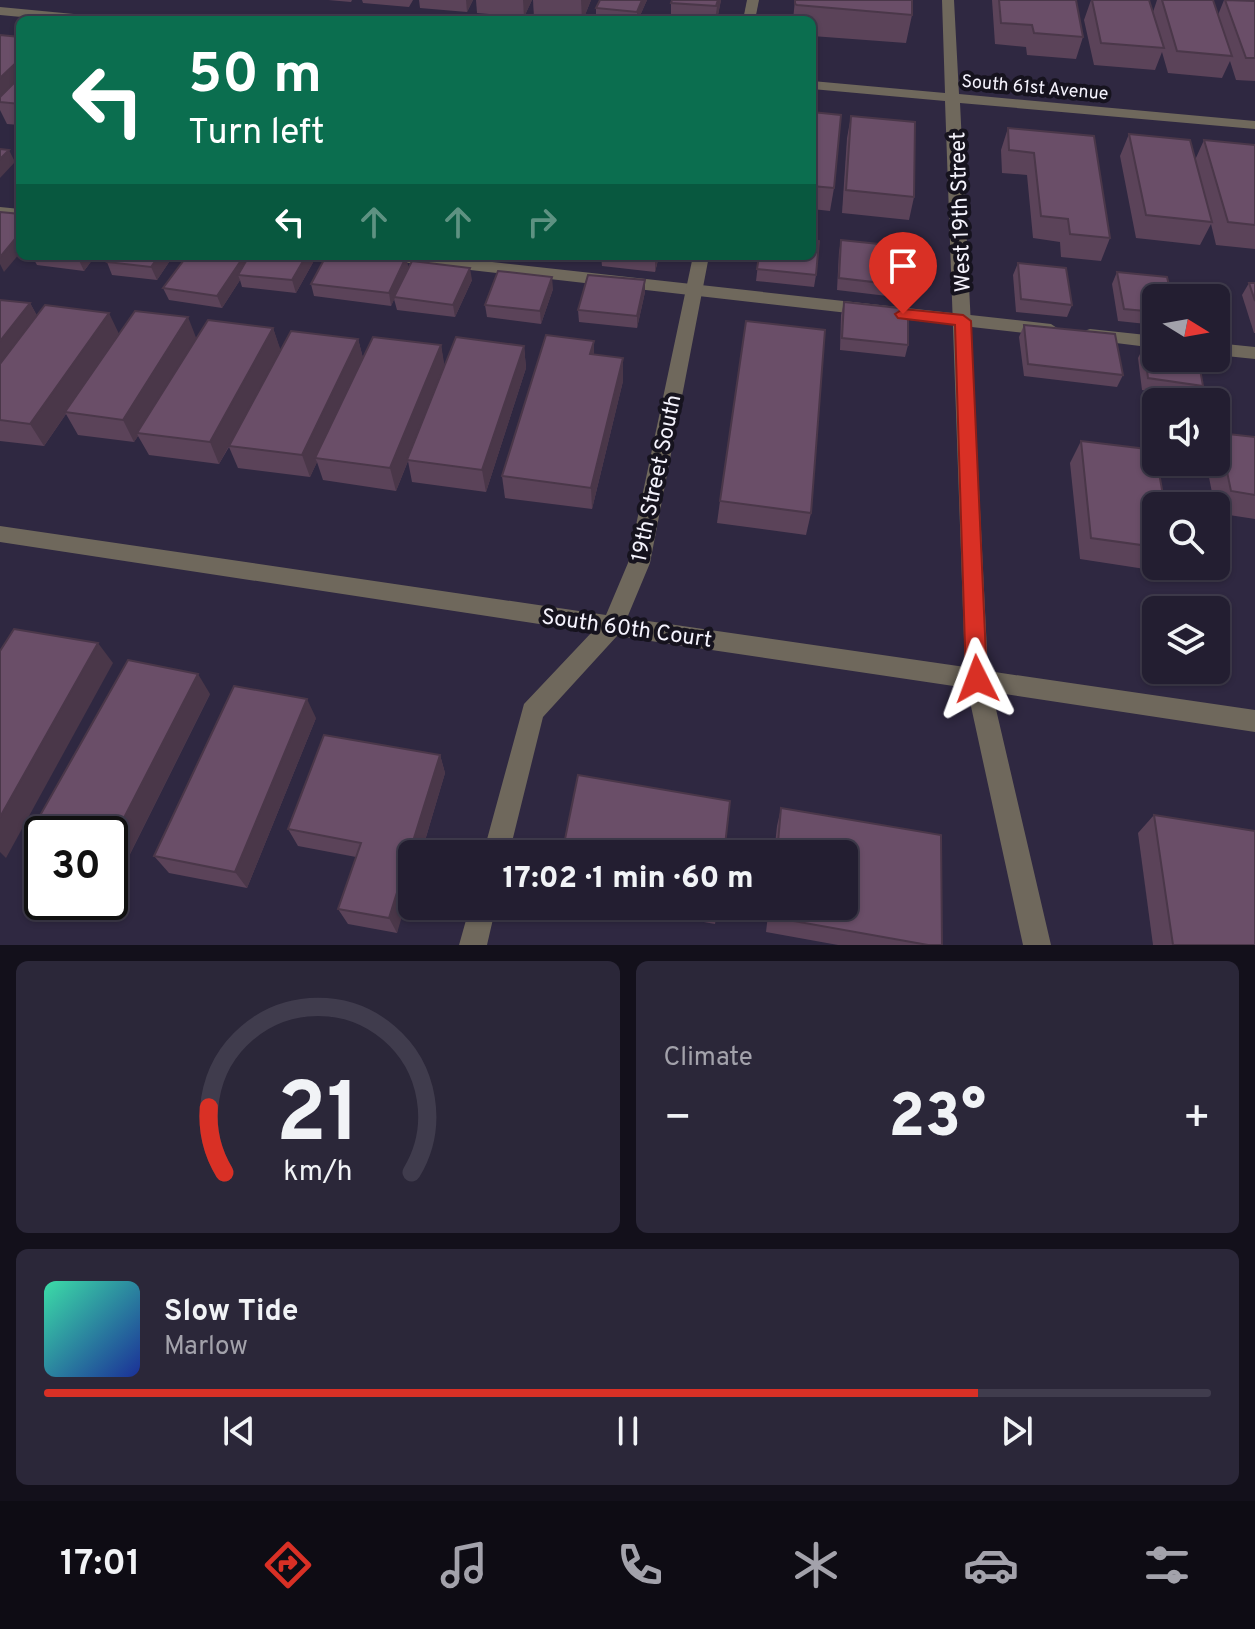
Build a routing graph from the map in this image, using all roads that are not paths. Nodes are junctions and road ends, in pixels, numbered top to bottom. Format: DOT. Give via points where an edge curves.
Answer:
graph roads {
  1 [pos="948,0"];
  2 [pos="0,11"];
  3 [pos="53,16"];
  4 [pos="816,85"];
  5 [pos="954,98"];
  6 [pos="1255,125"];
  7 [pos="427,260"];
  8 [pos="700,260"];
  9 [pos="694,290"];
  10 [pos="963,321"];
  11 [pos="1142,340"];
  12 [pos="1230,350"];
  13 [pos="1255,353"];
  14 [pos="0,534"];
  15 [pos="613,625"];
  16 [pos="977,679"];
  17 [pos="1255,721"];
  18 [pos="500,840"];
  19 [pos="479,920"];
  20 [pos="473,945"];
  21 [pos="1037,945"];
  1 -- 5 [label="street, West 19th Street"];
  2 -- 3 [label="street"];
  4 -- 5 [label="street, South 61st Avenue"];
  5 -- 6 [label="street, South 61st Avenue"];
  5 -- 10 [label="street, West 19th Street"];
  7 -- 9 [label="street"];
  8 -- 9 [label="street, 19th Street South"];
  9 -- 10 [label="street"];
  9 -- 15 [label="street, 19th Street South" via="639,563"];
  10 -- 11 [label="street"];
  10 -- 16 [label="street, West 19th Street"];
  12 -- 13 [label="street"];
  14 -- 15 [label="street, South 60th Court"];
  15 -- 16 [label="street, South 60th Court"];
  15 -- 18 [label="street, 19th Street South" via="532,712"];
  16 -- 17 [label="street, South 60th Court"];
  16 -- 21 [label="street, West 19th Street"];
  19 -- 20 [label="street"];
}
